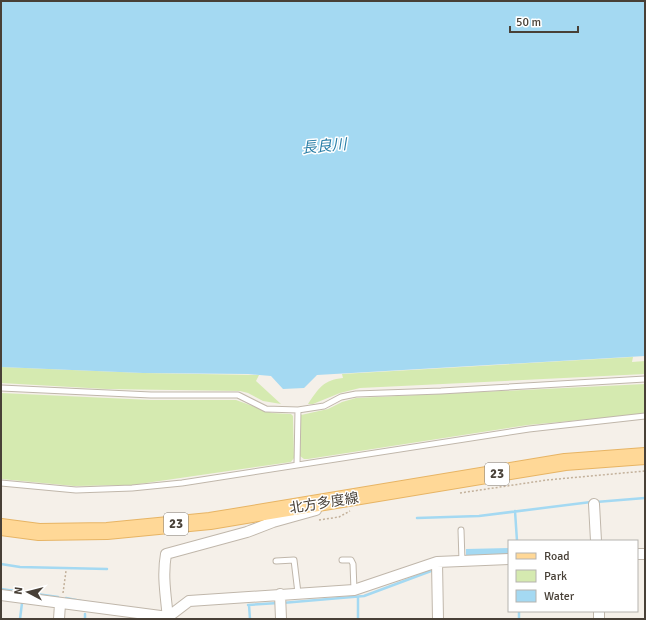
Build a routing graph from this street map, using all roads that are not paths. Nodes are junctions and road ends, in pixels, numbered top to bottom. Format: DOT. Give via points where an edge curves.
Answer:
graph roads {
  1 [pos="645,379"];
  2 [pos="1,388"];
  3 [pos="298,410"];
  4 [pos="645,416"];
  5 [pos="645,456"];
  6 [pos="297,464"];
  7 [pos="1,483"];
  8 [pos="351,504"];
  9 [pos="594,504"];
  10 [pos="1,527"];
  11 [pos="461,530"];
  12 [pos="596,540"];
  13 [pos="508,559"];
  14 [pos="342,560"];
  15 [pos="276,561"];
  16 [pos="462,561"];
  17 [pos="437,562"];
  18 [pos="354,590"];
  19 [pos="298,593"];
  20 [pos="1,595"];
  21 [pos="280,600"];
  22 [pos="61,604"];
  23 [pos="136,616"];
  24 [pos="168,618"];
  25 [pos="58,619"];
  26 [pos="281,619"];
  27 [pos="438,619"];
  1 -- 3 [label="lane" via="356,394 324,406"];
  2 -- 3 [label="lane" via="151,395 238,395 266,409"];
  3 -- 6 [label="lane"];
  4 -- 6 [label="lane" via="529,428"];
  5 -- 8 [label="main road, 北方多度線 / 23" via="565,462"];
  6 -- 7 [label="lane" via="182,483 132,488 76,490"];
  8 -- 10 [label="main road, 北方多度線 / 23" via="107,531 40,532"];
  8 -- 24 [label="street" via="330,506 166,554 164,590"];
  9 -- 12 [label="street"];
  11 -- 16 [label="lane"];
  13 -- 16 [label="street"];
  14 -- 18 [label="lane" via="351,560 353,564"];
  15 -- 19 [label="lane" via="294,560"];
  16 -- 17 [label="street"];
  17 -- 18 [label="street"];
  17 -- 27 [label="street"];
  18 -- 19 [label="street"];
  19 -- 21 [label="street"];
  20 -- 22 [label="street"];
  21 -- 24 [label="street" via="189,601"];
  21 -- 26 [label="street"];
  22 -- 23 [label="street"];
  22 -- 25 [label="street"];
  23 -- 24 [label="street"];
}
